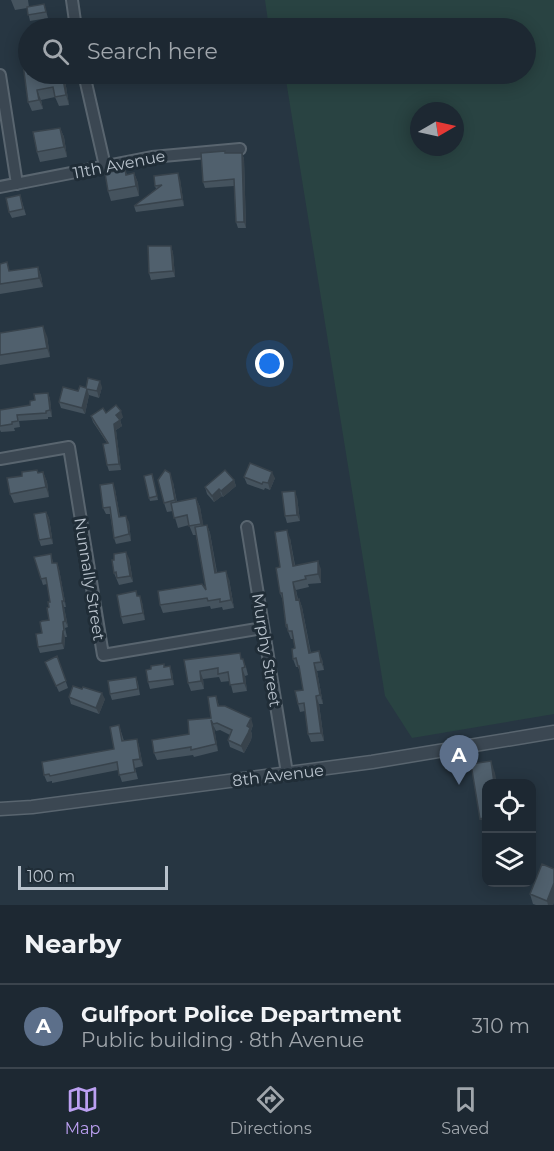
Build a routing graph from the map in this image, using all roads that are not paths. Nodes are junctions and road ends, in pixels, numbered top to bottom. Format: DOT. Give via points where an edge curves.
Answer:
graph roads {
  1 [pos="72,0"];
  2 [pos="75,18"];
  3 [pos="0,75"];
  4 [pos="86,84"];
  5 [pos="240,149"];
  6 [pos="105,166"];
  7 [pos="17,184"];
  8 [pos="0,187"];
  9 [pos="0,459"];
  10 [pos="247,527"];
  11 [pos="263,628"];
  12 [pos="554,732"];
  13 [pos="287,773"];
  14 [pos="0,809"];
  1 -- 2 [label="street"];
  3 -- 7 [label="street"];
  4 -- 6 [label="street"];
  5 -- 6 [label="street, 11th Avenue" via="174,154"];
  6 -- 7 [label="street, 11th Avenue"];
  7 -- 8 [label="street, 11th Avenue"];
  9 -- 11 [label="street, Nunnally Street" via="69,447 103,655"];
  10 -- 11 [label="street, Murphy Street"];
  11 -- 13 [label="street, Murphy Street"];
  12 -- 13 [label="street, 8th Avenue"];
  13 -- 14 [label="street, 8th Avenue"];
}
